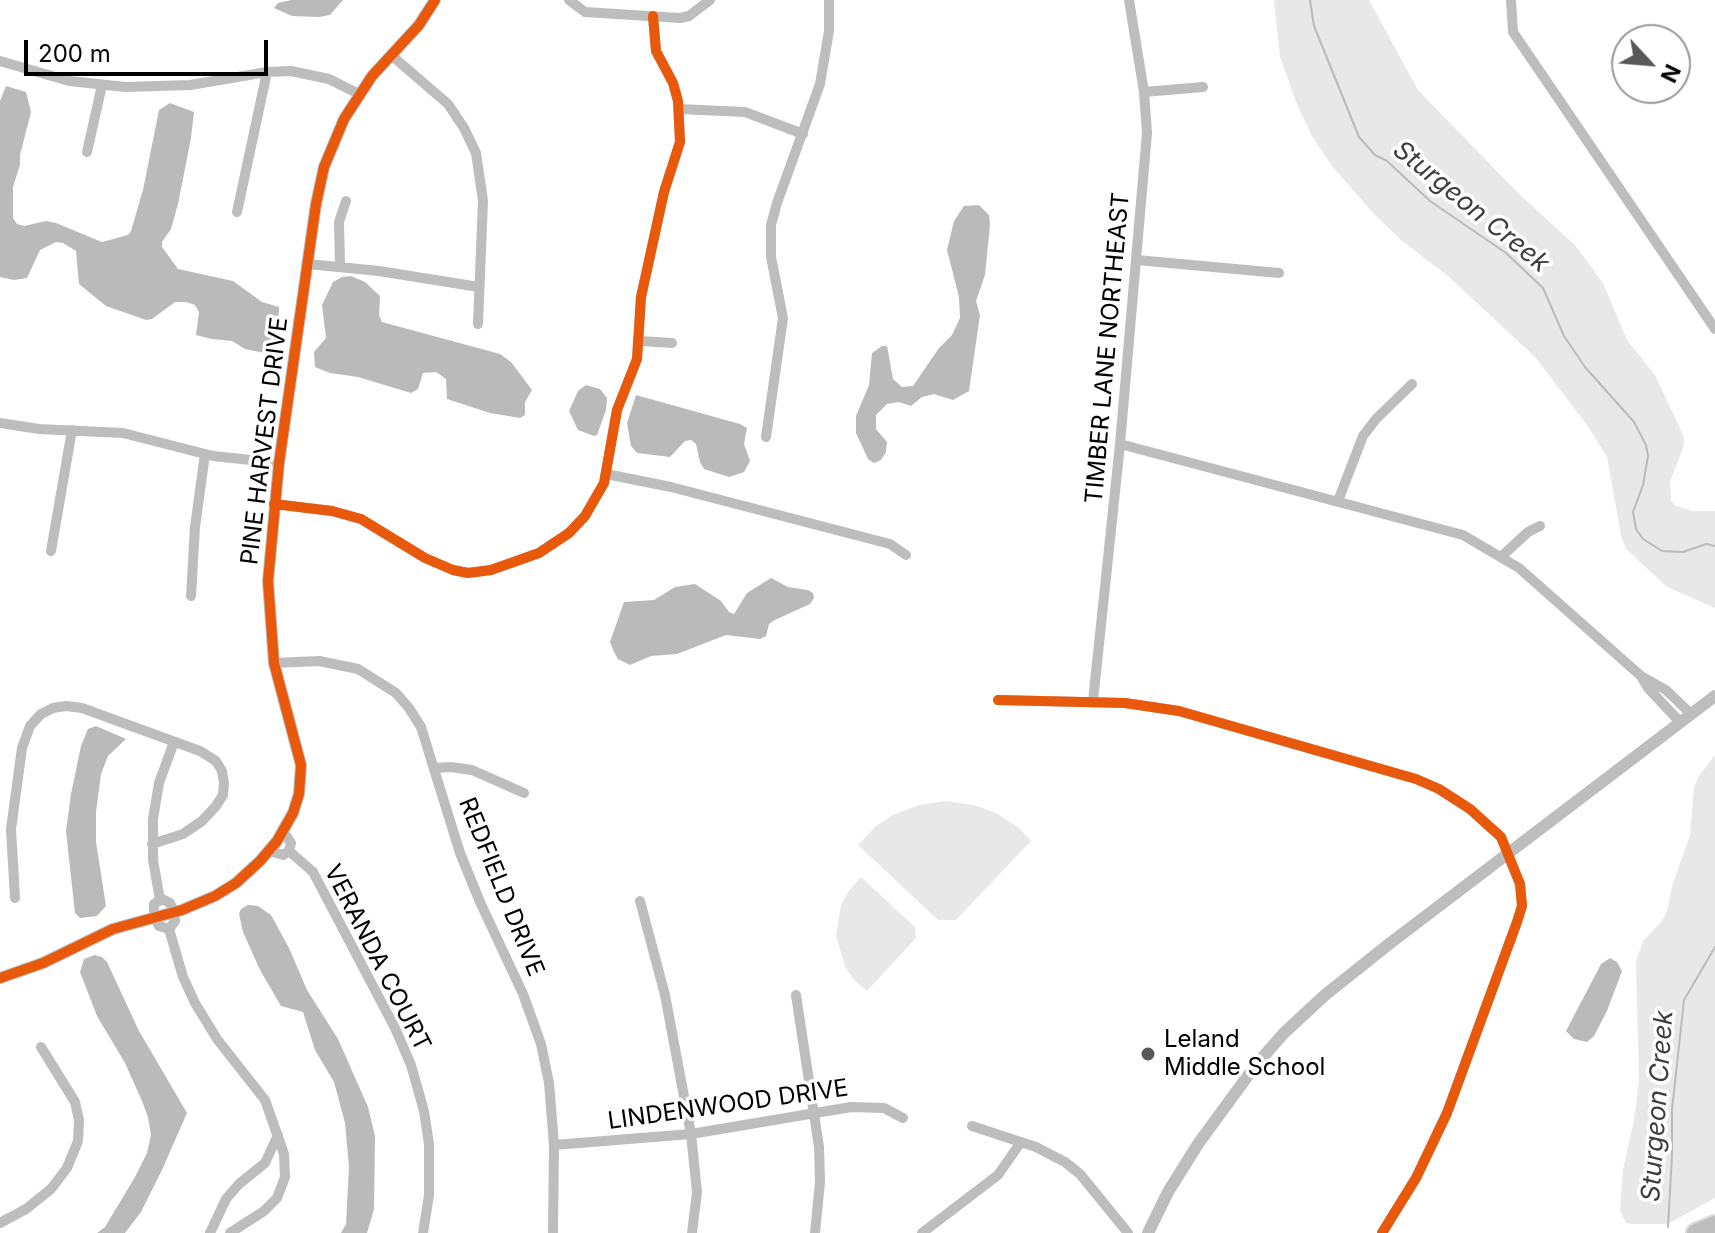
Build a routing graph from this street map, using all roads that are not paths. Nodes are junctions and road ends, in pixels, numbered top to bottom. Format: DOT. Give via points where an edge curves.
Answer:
graph roads {
  1 [pos="435,0"];
  2 [pos="569,0"];
  3 [pos="710,0"];
  4 [pos="829,0"];
  5 [pos="1129,0"];
  6 [pos="1511,0"];
  7 [pos="653,16"];
  8 [pos="391,55"];
  9 [pos="0,61"];
  10 [pos="267,72"];
  11 [pos="102,85"];
  12 [pos="1203,87"];
  13 [pos="1144,92"];
  14 [pos="359,94"];
  15 [pos="679,109"];
  16 [pos="803,134"];
  17 [pos="87,152"];
  18 [pos="346,201"];
  19 [pos="237,212"];
  20 [pos="1137,260"];
  21 [pos="308,264"];
  22 [pos="340,266"];
  23 [pos="1279,273"];
  24 [pos="479,287"];
  25 [pos="478,324"];
  26 [pos="1715,329"];
  27 [pos="640,341"];
  28 [pos="672,343"];
  29 [pos="1412,384"];
  30 [pos="0,423"];
  31 [pos="72,430"];
  32 [pos="766,437"];
  33 [pos="1120,444"];
  34 [pos="205,454"];
  35 [pos="279,463"];
  36 [pos="606,474"];
  37 [pos="1338,501"];
  38 [pos="274,504"];
  39 [pos="1540,526"];
  40 [pos="51,551"];
  41 [pos="906,555"];
  42 [pos="1502,556"];
  43 [pos="191,596"];
  44 [pos="274,663"];
  45 [pos="1641,676"];
  46 [pos="1715,696"];
  47 [pos="998,700"];
  48 [pos="1093,701"];
  49 [pos="1691,714"];
  50 [pos="1680,722"];
  51 [pos="174,742"];
  52 [pos="434,768"];
  53 [pos="524,793"];
  54 [pos="283,831"];
  55 [pos="152,844"];
  56 [pos="270,851"];
  57 [pos="289,851"];
  58 [pos="1509,852"];
  59 [pos="15,898"];
  60 [pos="160,900"];
  61 [pos="640,901"];
  62 [pos="174,912"];
  63 [pos="154,917"];
  64 [pos="169,929"];
  65 [pos="0,978"];
  66 [pos="796,995"];
  67 [pos="41,1047"];
  68 [pos="815,1112"];
  69 [pos="903,1118"];
  70 [pos="972,1126"];
  71 [pos="691,1134"];
  72 [pos="278,1135"];
  73 [pos="1021,1142"];
  74 [pos="554,1145"];
  75 [pos="0,1223"];
  76 [pos="1715,1225"];
  77 [pos="1121,1231"];
  78 [pos="210,1233"];
  79 [pos="230,1233"];
  80 [pos="423,1233"];
  81 [pos="553,1233"];
  82 [pos="692,1233"];
  83 [pos="815,1233"];
  84 [pos="922,1233"];
  85 [pos="1148,1233"];
  86 [pos="1382,1233"];
  87 [pos="1696,1233"];
  1 -- 8 [label="street, PINE HARVEST DRIVE"];
  2 -- 7 [label="street" via="591,13"];
  3 -- 7 [label="street" via="684,18"];
  4 -- 16 [label="street" via="823,70"];
  5 -- 13 [label="street, TIMBER LANE NORTHEAST"];
  6 -- 26 [label="street" via="1513,32"];
  7 -- 15 [label="street" via="656,51 673,83"];
  8 -- 14 [label="street, PINE HARVEST DRIVE"];
  8 -- 24 [label="street" via="448,104 473,144 483,189"];
  9 -- 11 [label="street"];
  10 -- 11 [label="street" via="175,86"];
  10 -- 14 [label="street" via="312,74"];
  10 -- 19 [label="street"];
  11 -- 17 [label="street"];
  12 -- 13 [label="street"];
  13 -- 20 [label="street, TIMBER LANE NORTHEAST" via="1147,133"];
  14 -- 21 [label="street, PINE HARVEST DRIVE" via="324,167"];
  15 -- 16 [label="street" via="745,112"];
  15 -- 27 [label="street" via="679,151 664,192 641,297"];
  16 -- 32 [label="street" via="771,225 771,257 783,318"];
  18 -- 22 [label="street" via="339,222"];
  20 -- 23 [label="street"];
  20 -- 33 [label="street, TIMBER LANE NORTHEAST"];
  21 -- 22 [label="street"];
  21 -- 35 [label="street, PINE HARVEST DRIVE"];
  22 -- 24 [label="street"];
  24 -- 25 [label="street"];
  27 -- 28 [label="street"];
  27 -- 36 [label="street" via="615,419"];
  29 -- 37 [label="street" via="1363,436"];
  30 -- 31 [label="street"];
  31 -- 34 [label="street" via="135,435"];
  31 -- 40 [label="street"];
  33 -- 37 [label="street"];
  33 -- 48 [label="street, TIMBER LANE NORTHEAST"];
  34 -- 35 [label="street"];
  34 -- 43 [label="street"];
  35 -- 38 [label="street, PINE HARVEST DRIVE"];
  36 -- 38 [label="street" via="585,516 559,541 530,557 475,573 435,562 361,519"];
  36 -- 41 [label="street" via="890,544"];
  37 -- 42 [label="street" via="1463,535"];
  38 -- 44 [label="street, PINE HARVEST DRIVE" via="268,581"];
  39 -- 42 [label="street"];
  42 -- 45 [label="street"];
  44 -- 52 [label="street, REDFIELD DRIVE" via="330,662 377,679 416,718"];
  44 -- 54 [label="street, PINE HARVEST DRIVE" via="301,765 297,804"];
  45 -- 49 [label="street"];
  45 -- 50 [label="street"];
  46 -- 49 [label="street"];
  47 -- 48 [label="street"];
  48 -- 58 [label="street" via="1179,711 1416,779 1470,809 1490,825"];
  49 -- 50 [label="street"];
  50 -- 58 [label="street"];
  51 -- 55 [label="street" via="156,793"];
  51 -- 55 [label="street" via="212,757 222,771 224,789 216,806 194,827"];
  51 -- 59 [label="street" via="74,706 53,708 35,720 23,741 14,796"];
  52 -- 53 [label="street" via="472,770"];
  52 -- 74 [label="street, REDFIELD DRIVE" via="460,853 536,1027 549,1083"];
  54 -- 56 [label="street, PINE HARVEST DRIVE"];
  54 -- 57 [label="street, VERANDA COURT" via="290,839"];
  55 -- 60 [label="street"];
  56 -- 57 [label="street, VERANDA COURT"];
  56 -- 62 [label="street, PINE HARVEST DRIVE" via="225,890"];
  57 -- 80 [label="street, VERANDA COURT" via="313,872 411,1065 429,1144"];
  58 -- 85 [label="street" via="1284,1033 1205,1132"];
  58 -- 86 [label="street" via="1522,893 1517,922 1447,1113"];
  60 -- 62 [label="street" via="170,903"];
  60 -- 63 [label="street" via="153,907"];
  61 -- 71 [label="street" via="665,995"];
  62 -- 63 [label="street, PINE HARVEST DRIVE"];
  62 -- 64 [label="street"];
  63 -- 64 [label="street"];
  63 -- 65 [label="street, PINE HARVEST DRIVE"];
  64 -- 72 [label="street" via="201,1014 265,1100"];
  66 -- 68 [label="street"];
  67 -- 75 [label="street" via="75,1102 78,1141 51,1189"];
  68 -- 69 [label="street, LINDENWOOD DRIVE" via="876,1107"];
  68 -- 71 [label="street, LINDENWOOD DRIVE"];
  68 -- 83 [label="street" via="820,1174"];
  70 -- 73 [label="street"];
  71 -- 74 [label="street, LINDENWOOD DRIVE"];
  71 -- 82 [label="street" via="697,1192"];
  72 -- 78 [label="street" via="261,1168 226,1199"];
  72 -- 79 [label="street" via="285,1164 281,1191 268,1208"];
  73 -- 77 [label="street" via="1080,1174"];
  73 -- 84 [label="street" via="998,1175"];
  74 -- 81 [label="street, REDFIELD DRIVE"];
  76 -- 87 [label="highway"];
}
